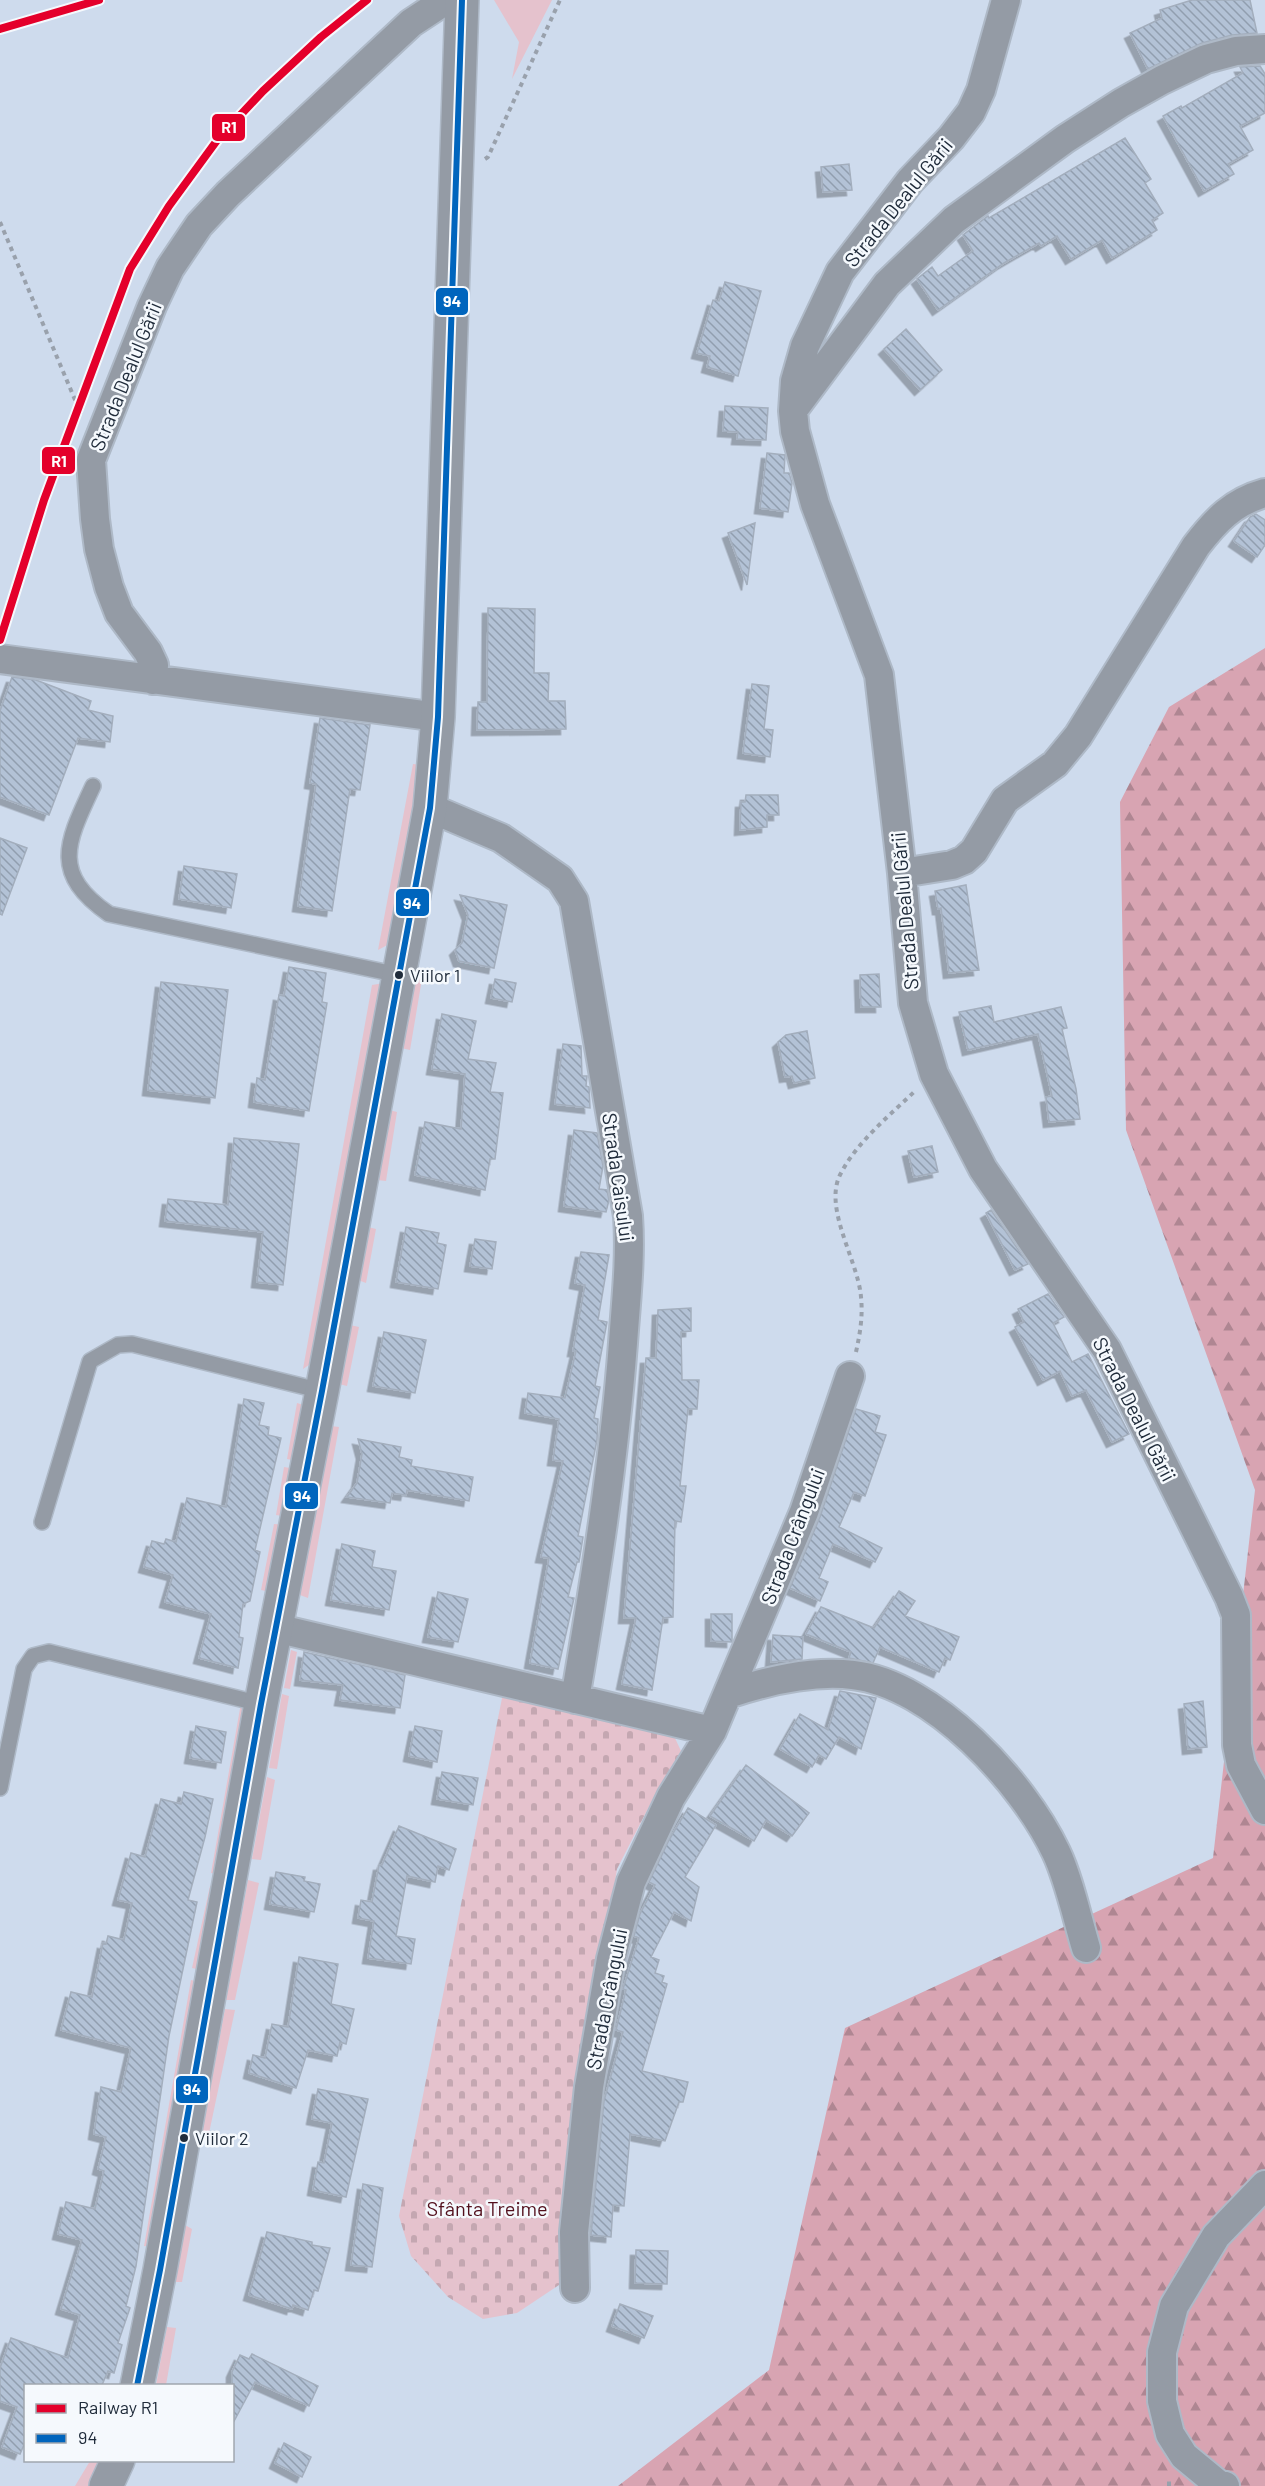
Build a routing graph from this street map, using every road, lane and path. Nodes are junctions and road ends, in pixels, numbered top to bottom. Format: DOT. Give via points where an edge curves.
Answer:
graph roads {
  1 [pos="446,0"];
  2 [pos="462,0"];
  3 [pos="560,0"];
  4 [pos="1006,0"];
  5 [pos="1265,49"];
  6 [pos="456,176"];
  7 [pos="0,222"];
  8 [pos="793,411"];
  9 [pos="82,418"];
  10 [pos="1265,493"];
  11 [pos="0,659"];
  12 [pos="153,680"];
  13 [pos="438,717"];
  14 [pos="93,786"];
  15 [pos="430,808"];
  16 [pos="902,873"];
  17 [pos="399,975"];
  18 [pos="934,1074"];
  19 [pos="850,1376"];
  20 [pos="322,1391"];
  21 [pos="42,1522"];
  22 [pos="276,1628"];
  23 [pos="728,1694"];
  24 [pos="575,1699"];
  25 [pos="261,1704"];
  26 [pos="712,1731"];
  27 [pos="0,1788"];
  28 [pos="1265,1810"];
  29 [pos="1086,1947"];
  30 [pos="1265,2185"];
  31 [pos="575,2288"];
  32 [pos="137,2384"];
  33 [pos="117,2462"];
  34 [pos="106,2486"];
  35 [pos="1225,2486"];
  1 -- 12 [label="street, Strada Dealul Gării" via="411,23 228,194 199,225 170,268 152,306 92,460 99,549 109,587 119,613 148,652 154,665"];
  2 -- 6 [label="street"];
  3 -- 6 [label="path" via="488,157"];
  4 -- 8 [label="street, Strada Dealul Gării" via="971,112 910,181 840,272 805,346 795,381"];
  5 -- 8 [label="street" via="1206,59 1162,80 1065,140 954,220 887,284"];
  6 -- 13 [label="street"];
  7 -- 9 [label="path"];
  8 -- 16 [label="street, Strada Dealul Gării" via="815,504 879,675"];
  10 -- 16 [label="street" via="1247,498 1218,519 1203,537 1078,736 1055,764 1005,800 974,851 952,865"];
  11 -- 12 [label="street"];
  12 -- 13 [label="street"];
  13 -- 15 [label="street"];
  14 -- 17 [label="lane" via="72,833 70,868 78,887 109,914"];
  15 -- 17 [label="street"];
  15 -- 24 [label="street, Strada Caisului" via="501,838 560,879 574,901 626,1205 630,1244 619,1401"];
  16 -- 18 [label="street, Strada Dealul Gării" via="913,1003"];
  17 -- 20 [label="street"];
  18 -- 19 [label="path" via="868,1136 840,1173 834,1193 861,1297 861,1328"];
  18 -- 28 [label="street, Strada Dealul Gării" via="983,1169 1107,1350 1229,1597 1236,1615 1237,1745 1241,1766"];
  19 -- 23 [label="street, Strada Crângului" via="804,1512"];
  20 -- 21 [label="lane" via="132,1344 118,1345 90,1361"];
  20 -- 22 [label="street"];
  22 -- 24 [label="street"];
  22 -- 25 [label="street"];
  23 -- 26 [label="street, Strada Crângului"];
  23 -- 29 [label="street" via="765,1682 854,1675 899,1689 941,1713 988,1757 1024,1799 1056,1852"];
  24 -- 26 [label="street"];
  25 -- 27 [label="lane" via="49,1652 33,1656 24,1669"];
  25 -- 32 [label="street"];
  26 -- 31 [label="street, Strada Crângului" via="671,1797 631,1882 611,1959 588,2087 574,2232"];
  30 -- 35 [label="street" via="1216,2236 1174,2306 1162,2352 1162,2401 1170,2434 1184,2456"];
  33 -- 34 [label="street"];
}
